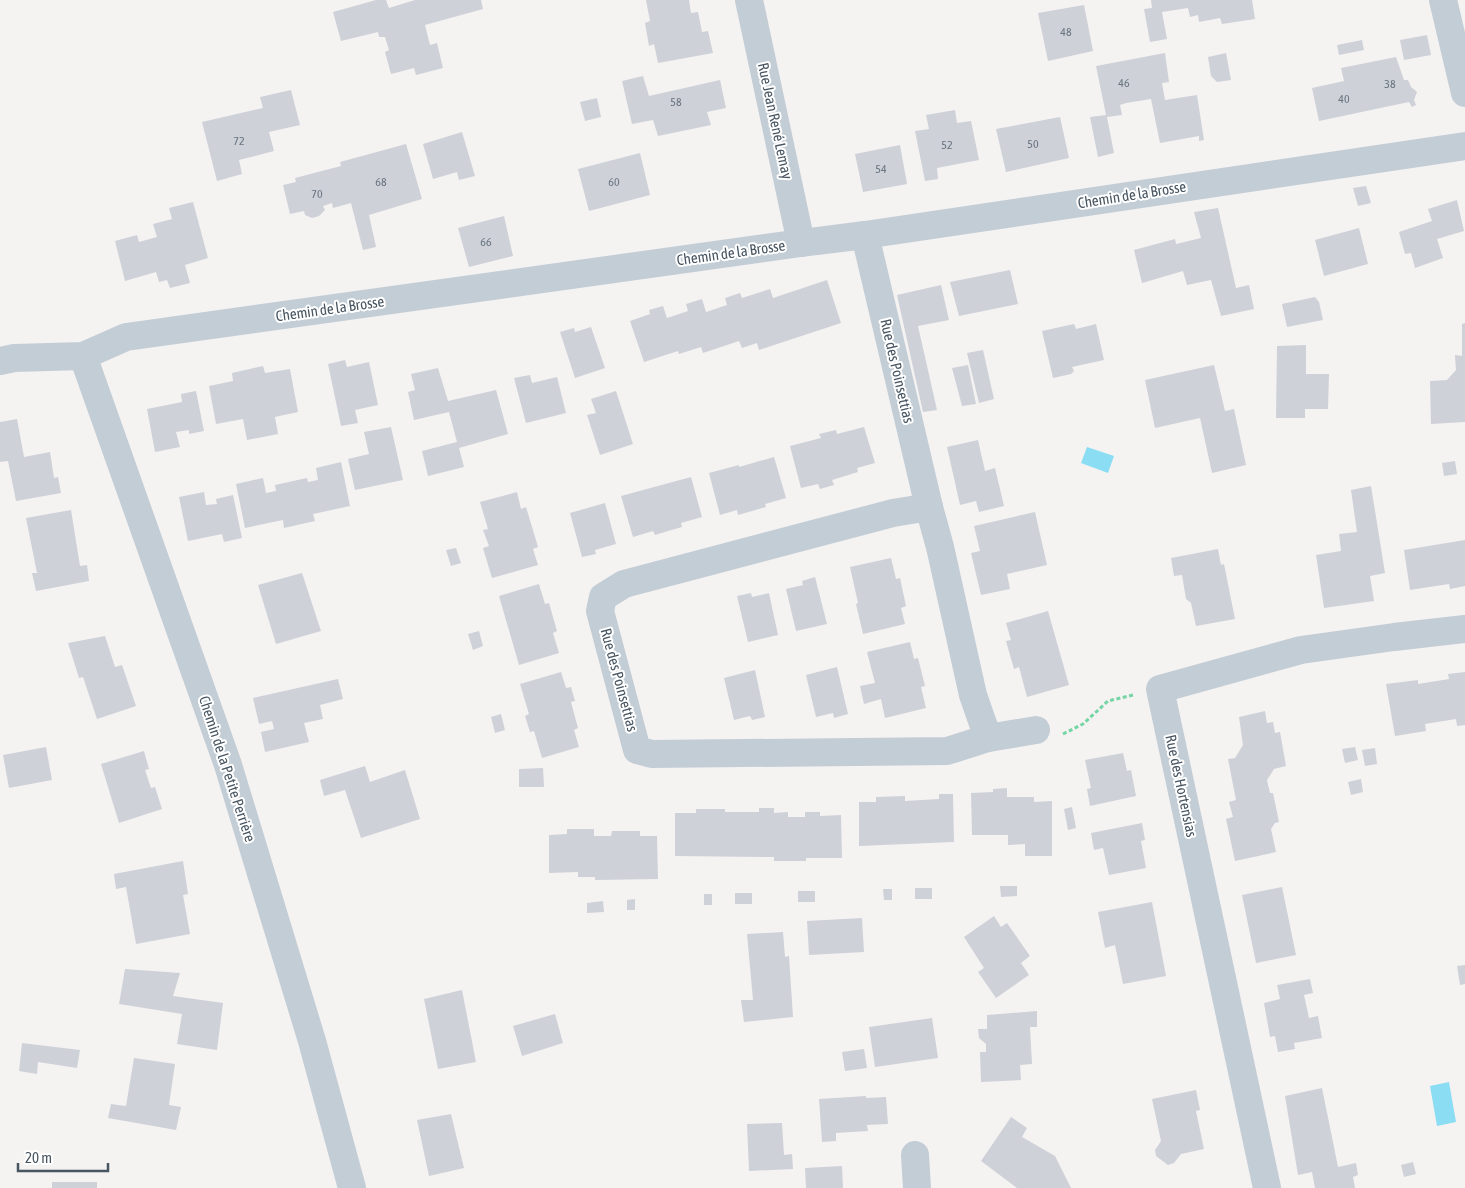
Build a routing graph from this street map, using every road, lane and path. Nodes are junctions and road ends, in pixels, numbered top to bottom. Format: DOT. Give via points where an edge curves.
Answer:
graph roads {
  1 [pos="749,0"];
  2 [pos="1443,0"];
  3 [pos="1465,93"];
  4 [pos="1465,146"];
  5 [pos="865,235"];
  6 [pos="801,243"];
  7 [pos="82,356"];
  8 [pos="0,361"];
  9 [pos="929,507"];
  10 [pos="1465,629"];
  11 [pos="1160,689"];
  12 [pos="1036,730"];
  13 [pos="988,738"];
  14 [pos="915,1155"];
  15 [pos="352,1188"];
  16 [pos="917,1188"];
  17 [pos="1267,1188"];
  1 -- 6 [label="street, Rue Jean René Lemay"];
  2 -- 3 [label="street"];
  4 -- 5 [label="street, Chemin de la Brosse"];
  5 -- 6 [label="street, Chemin de la Brosse"];
  5 -- 9 [label="street, Rue des Poinsettias"];
  6 -- 7 [label="street, Chemin de la Brosse" via="126,337"];
  7 -- 8 [label="street, Chemin de la Brosse"];
  7 -- 15 [label="street, Chemin de la Petite Perrière" via="228,765 312,1041"];
  9 -- 13 [label="street, Rue des Poinsettias" via="973,695"];
  9 -- 13 [label="street, Rue des Poinsettias" via="893,513 624,584 603,597 600,611 637,750 652,754 947,751"];
  10 -- 11 [label="street" via="1301,650"];
  11 -- 12 [label="path" via="1108,701 1082,724 1055,738"];
  11 -- 17 [label="street, Rue des Hortensias"];
  12 -- 13 [label="street, Rue des Poinsettias"];
  14 -- 16 [label="street"];
}
